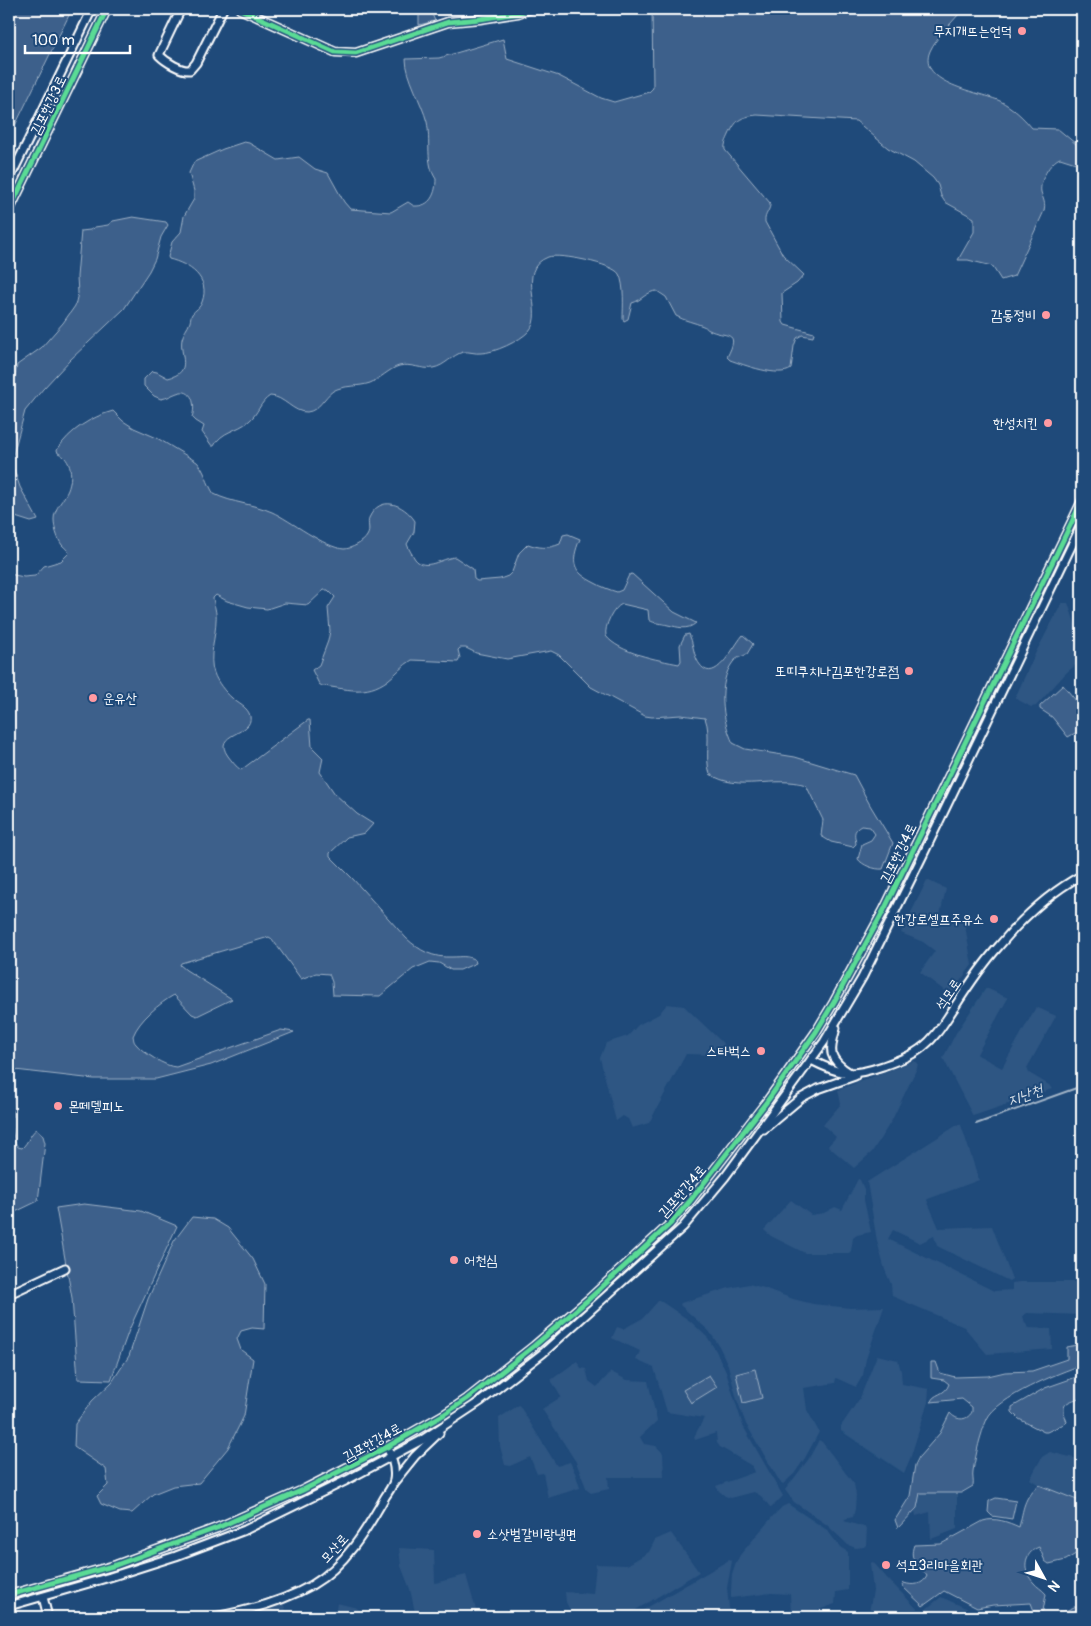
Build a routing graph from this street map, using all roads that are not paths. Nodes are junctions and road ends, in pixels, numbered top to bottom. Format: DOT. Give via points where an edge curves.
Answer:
graph roads {
  1 [pos="92,9"];
  2 [pos="107,9"];
  3 [pos="181,9"];
  4 [pos="223,9"];
  5 [pos="240,9"];
  6 [pos="530,9"];
  7 [pos="9,180"];
  8 [pos="9,211"];
  9 [pos="1082,501"];
  10 [pos="1082,524"];
  11 [pos="1082,875"];
  12 [pos="838,1019"];
  13 [pos="811,1060"];
  14 [pos="869,1070"];
  15 [pos="851,1073"];
  16 [pos="756,1136"];
  17 [pos="65,1268"];
  18 [pos="9,1294"];
  19 [pos="449,1424"];
  20 [pos="387,1447"];
  21 [pos="391,1456"];
  22 [pos="394,1482"];
  23 [pos="9,1595"];
  24 [pos="43,1597"];
  25 [pos="9,1606"];
  26 [pos="234,1615"];
  27 [pos="48,1617"];
  28 [pos="214,1617"];
  1 -- 7 [label="street, 김포한강3로"];
  2 -- 8 [label="street, 김포한강3로"];
  3 -- 4 [label="street" via="159,55 190,70"];
  5 -- 6 [label="street" via="335,52 351,53 448,22"];
  9 -- 20 [label="street, 김포한강4로" via="884,910 816,1032 768,1100 670,1224 596,1292 467,1399"];
  10 -- 12 [label="street, 김포한강4로" via="881,940"];
  11 -- 14 [label="street, 석모로" via="1050,895 1023,919 983,966 932,1040 910,1055"];
  12 -- 13 [label="street, 김포한강4로"];
  12 -- 15 [label="street" via="832,1044 833,1059"];
  13 -- 15 [label="street, 석모로" via="831,1070"];
  13 -- 16 [label="street, 김포한강4로"];
  14 -- 15 [label="street, 석모로"];
  14 -- 16 [label="street" via="801,1098"];
  16 -- 19 [label="street, 김포한강4로" via="705,1203 659,1250 543,1353"];
  17 -- 18 [label="street"];
  19 -- 21 [label="street, 김포한강4로"];
  19 -- 22 [label="street, 모산로" via="415,1456"];
  20 -- 21 [label="street"];
  20 -- 23 [label="street, 김포한강4로" via="304,1490 217,1528 116,1565"];
  21 -- 22 [label="street"];
  21 -- 24 [label="street, 김포한강4로" via="245,1530 176,1556"];
  22 -- 26 [label="street, 모산로" via="360,1538 326,1575 293,1595"];
  24 -- 25 [label="street, 김포한강4로"];
  24 -- 27 [label="street"];
  26 -- 28 [label="street, 모산로"];
}
